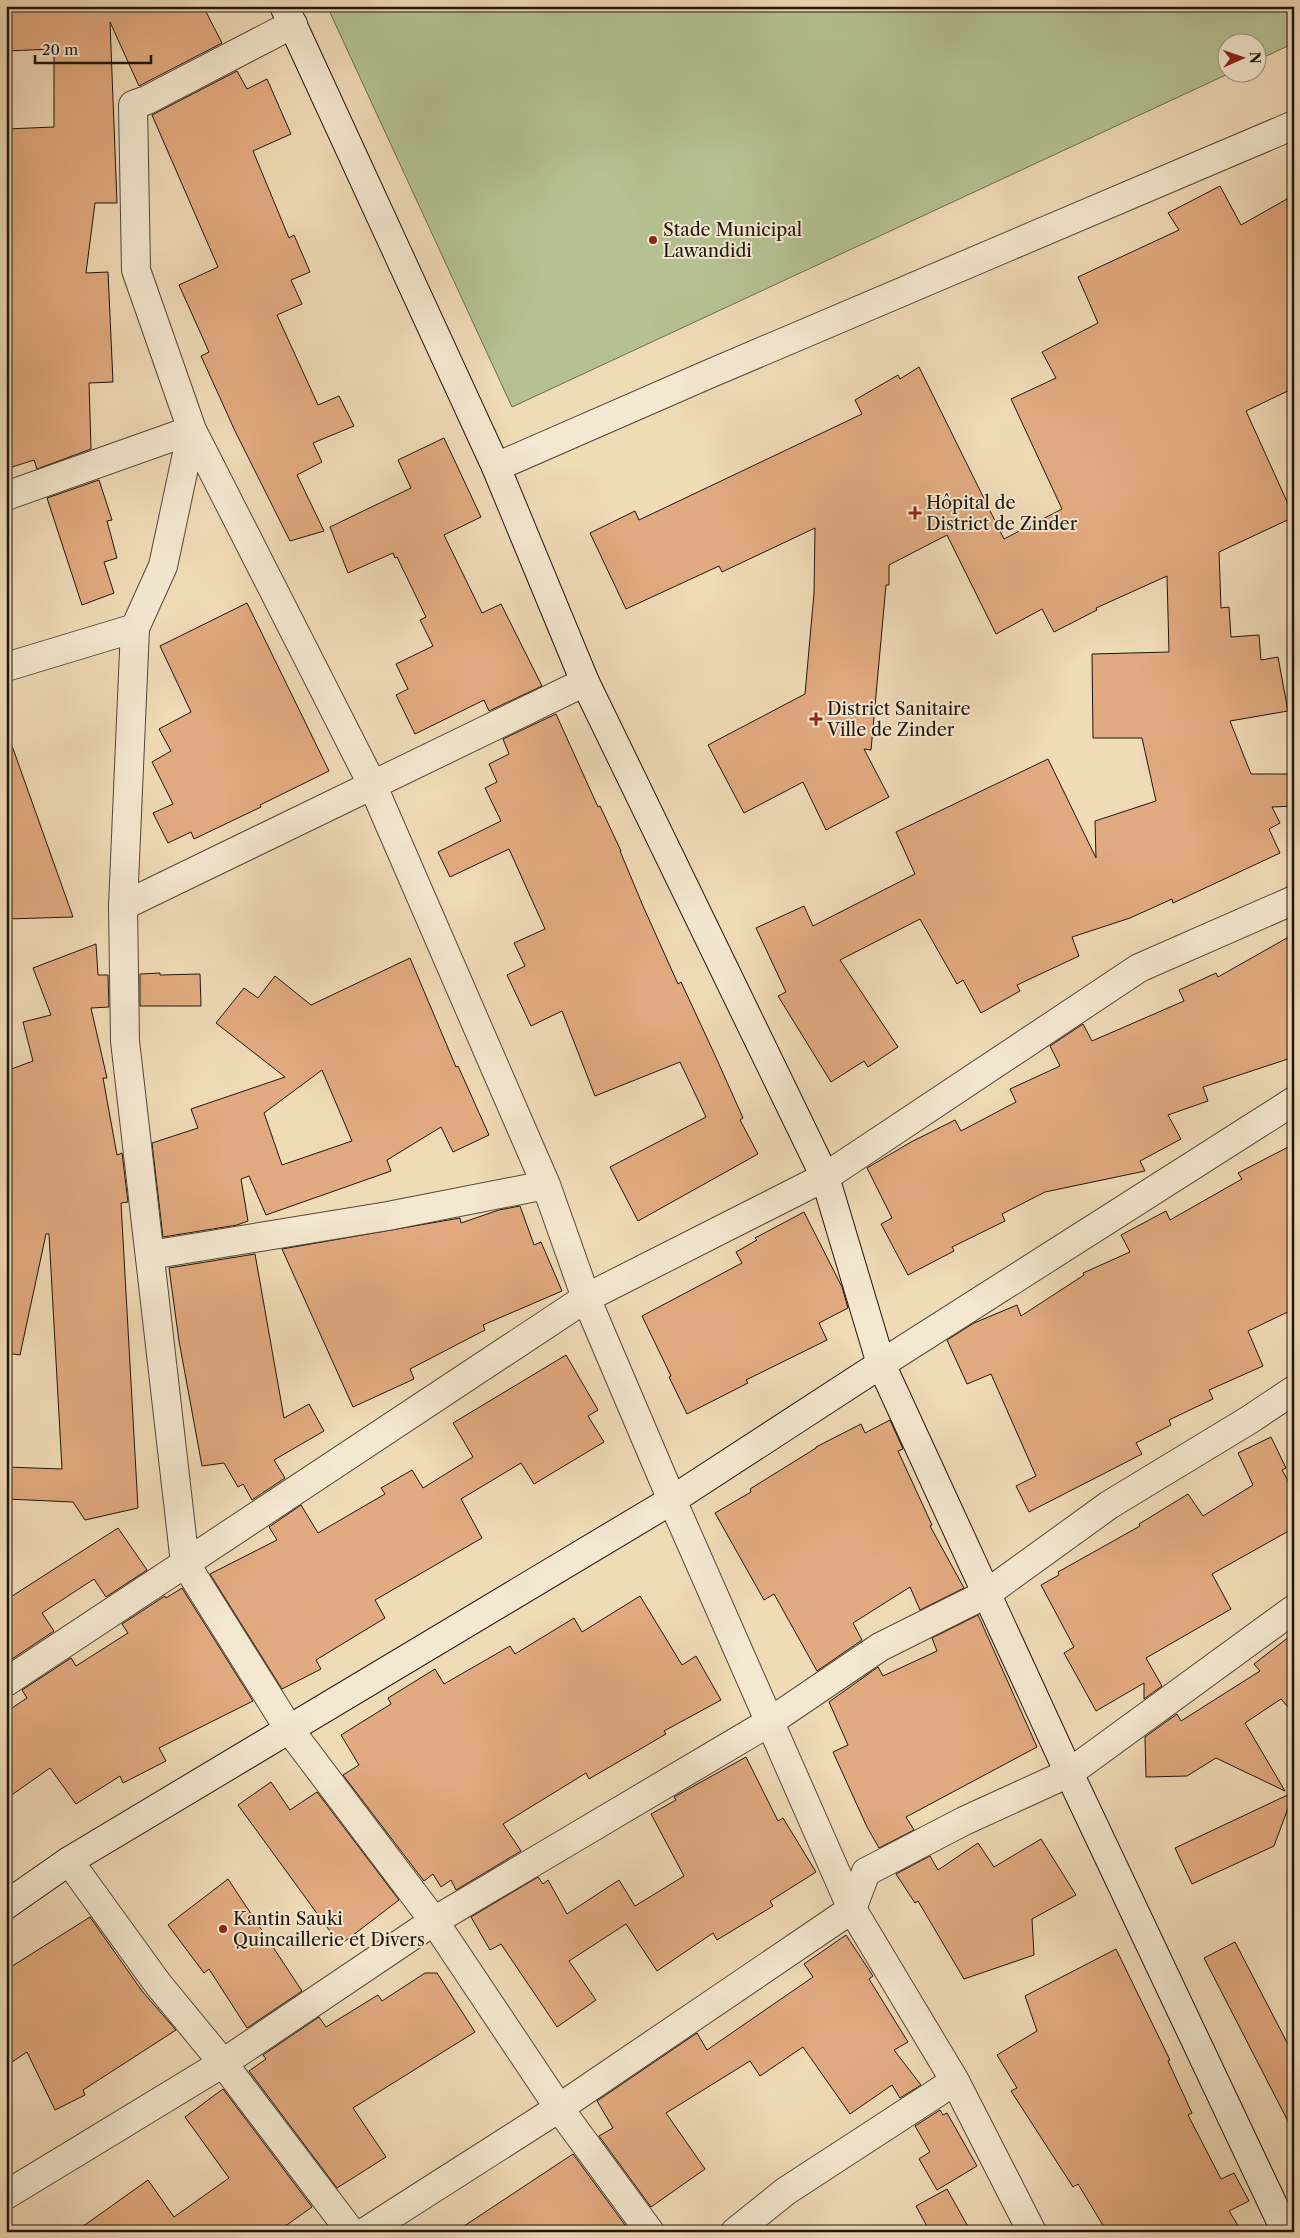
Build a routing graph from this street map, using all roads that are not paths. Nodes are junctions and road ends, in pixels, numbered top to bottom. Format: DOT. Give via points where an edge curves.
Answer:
graph roads {
  1 [pos="289,15"];
  2 [pos="1294,125"];
  3 [pos="192,430"];
  4 [pos="496,467"];
  5 [pos="6,496"];
  6 [pos="135,628"];
  7 [pos="6,667"];
  8 [pos="585,682"];
  9 [pos="372,784"];
  10 [pos="1294,900"];
  11 [pos="123,906"];
  12 [pos="1294,1101"];
  13 [pos="825,1177"];
  14 [pos="546,1185"];
  15 [pos="150,1255"];
  16 [pos="586,1298"];
  17 [pos="881,1364"];
  18 [pos="1294,1390"];
  19 [pos="672,1500"];
  20 [pos="185,1563"];
  21 [pos="986,1594"];
  22 [pos="1294,1608"];
  23 [pos="6,1682"];
  24 [pos="768,1723"];
  25 [pos="289,1729"];
  26 [pos="1069,1773"];
  27 [pos="69,1861"];
  28 [pos="6,1905"];
  29 [pos="852,1909"];
  30 [pos="434,1921"];
  31 [pos="223,2063"];
  32 [pos="955,2081"];
  33 [pos="559,2108"];
  34 [pos="6,2195"];
  35 [pos="351,2232"];
  36 [pos="365,2232"];
  37 [pos="650,2232"];
  38 [pos="736,2232"];
  39 [pos="1032,2232"];
  40 [pos="1286,2232"];
  1 -- 3 [label="street" via="147,100 133,105 136,270"];
  1 -- 4 [label="street"];
  2 -- 4 [label="street"];
  3 -- 5 [label="street"];
  3 -- 6 [label="street" via="163,566"];
  3 -- 9 [label="street"];
  4 -- 8 [label="street"];
  6 -- 7 [label="street"];
  6 -- 11 [label="street"];
  8 -- 9 [label="street"];
  8 -- 13 [label="street"];
  9 -- 11 [label="street"];
  9 -- 14 [label="street"];
  10 -- 13 [label="street" via="1139,968"];
  11 -- 15 [label="street" via="125,1041"];
  12 -- 17 [label="street"];
  13 -- 16 [label="street"];
  13 -- 17 [label="street"];
  14 -- 15 [label="street" via="388,1216"];
  14 -- 16 [label="street"];
  15 -- 20 [label="street"];
  16 -- 19 [label="street"];
  16 -- 20 [label="street"];
  17 -- 19 [label="street"];
  17 -- 21 [label="street"];
  18 -- 21 [label="street" via="1109,1505"];
  19 -- 24 [label="street"];
  19 -- 25 [label="street"];
  20 -- 23 [label="street"];
  20 -- 25 [label="street"];
  21 -- 24 [label="street" via="880,1647"];
  21 -- 26 [label="street"];
  22 -- 26 [label="street"];
  24 -- 29 [label="street"];
  24 -- 30 [label="street"];
  25 -- 27 [label="street"];
  25 -- 30 [label="street"];
  26 -- 29 [label="street" via="964,1821 866,1872"];
  26 -- 40 [label="street"];
  27 -- 28 [label="street"];
  27 -- 31 [label="street" via="158,1984"];
  29 -- 32 [label="street"];
  29 -- 33 [label="street"];
  30 -- 31 [label="street"];
  30 -- 33 [label="street"];
  31 -- 34 [label="street"];
  31 -- 35 [label="street"];
  32 -- 38 [label="street" via="786,2191"];
  32 -- 39 [label="street"];
  33 -- 36 [label="street"];
  33 -- 37 [label="street"];
}
